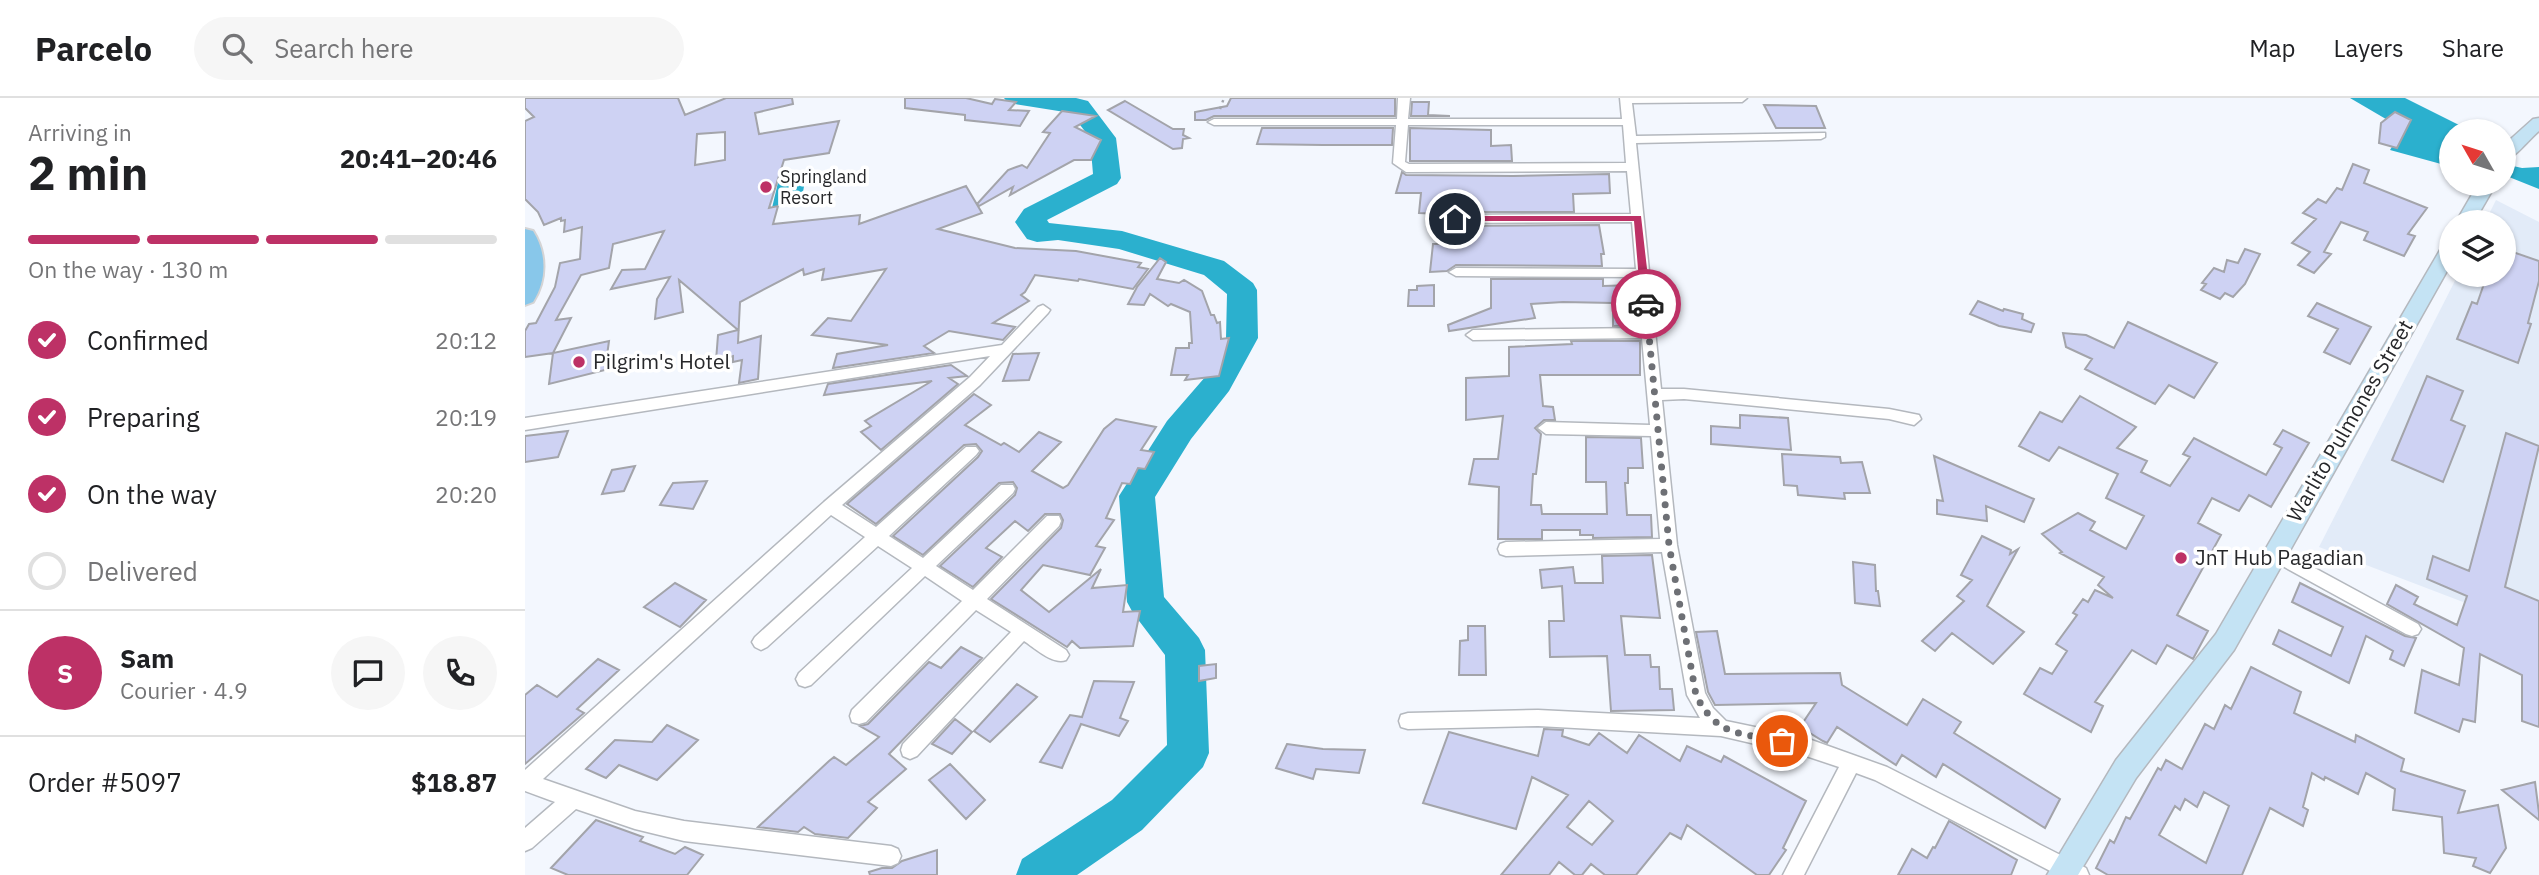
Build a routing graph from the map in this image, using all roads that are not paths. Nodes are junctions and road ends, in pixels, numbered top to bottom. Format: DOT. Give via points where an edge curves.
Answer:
graph roads {
  1 [pos="1404,98"];
  2 [pos="1627,99"];
  3 [pos="1742,99"];
  4 [pos="1214,122"];
  5 [pos="1401,122"];
  6 [pos="1629,122"];
  7 [pos="2539,123"];
  8 [pos="1821,135"];
  9 [pos="1630,140"];
  10 [pos="2517,140"];
  11 [pos="1633,167"];
  12 [pos="1638,218"];
  13 [pos="1455,219"];
  14 [pos="525,236"];
  15 [pos="530,263"];
  16 [pos="2439,267"];
  17 [pos="1456,272"];
  18 [pos="1643,273"];
  19 [pos="525,297"];
  20 [pos="1043,310"];
  21 [pos="1649,333"];
  22 [pos="1473,335"];
  23 [pos="1005,349"];
  24 [pos="1655,396"];
  25 [pos="1914,419"];
  26 [pos="525,424"];
  27 [pos="1546,428"];
  28 [pos="1658,431"];
  29 [pos="971,451"];
  30 [pos="1007,489"];
  31 [pos="830,506"];
  32 [pos="1053,521"];
  33 [pos="877,536"];
  34 [pos="1669,545"];
  35 [pos="1506,549"];
  36 [pos="2274,553"];
  37 [pos="924,566"];
  38 [pos="974,599"];
  39 [pos="2412,629"];
  40 [pos="1023,631"];
  41 [pos="761,642"];
  42 [pos="1060,655"];
  43 [pos="805,678"];
  44 [pos="859,716"];
  45 [pos="1408,720"];
  46 [pos="1721,728"];
  47 [pos="910,750"];
  48 [pos="1851,763"];
  49 [pos="526,782"];
  50 [pos="574,798"];
  51 [pos="525,841"];
  52 [pos="891,856"];
  53 [pos="2069,872"];
  54 [pos="1793,875"];
  1 -- 5 [label="street"];
  2 -- 3 [label="street"];
  2 -- 6 [label="street"];
  4 -- 5 [label="street"];
  5 -- 6 [label="street"];
  5 -- 11 [label="street" via="1399,163 1406,168"];
  6 -- 9 [label="street"];
  7 -- 10 [label="street"];
  8 -- 9 [label="street"];
  9 -- 11 [label="street"];
  11 -- 12 [label="street"];
  12 -- 13 [label="street"];
  12 -- 18 [label="street"];
  14 -- 15 [label="main road" via="532,248"];
  15 -- 19 [label="main road"];
  16 -- 36 [label="street, Warlito Pulmones Street"];
  17 -- 18 [label="street"];
  18 -- 21 [label="street"];
  20 -- 23 [label="street"];
  21 -- 22 [label="street"];
  21 -- 24 [label="street"];
  23 -- 26 [label="street"];
  23 -- 31 [label="street" via="975,381"];
  24 -- 25 [label="street" via="1683,394"];
  24 -- 28 [label="street"];
  27 -- 28 [label="street"];
  28 -- 34 [label="street"];
  29 -- 33 [label="street"];
  30 -- 37 [label="street"];
  31 -- 33 [label="street"];
  31 -- 49 [label="street"];
  32 -- 38 [label="street"];
  33 -- 37 [label="street"];
  33 -- 41 [label="street"];
  34 -- 35 [label="street"];
  34 -- 46 [label="street" via="1696,695"];
  36 -- 39 [label="street"];
  36 -- 53 [label="street, Warlito Pulmones Street" via="2225,642 2126,769"];
  37 -- 38 [label="street"];
  37 -- 43 [label="street"];
  38 -- 40 [label="street"];
  38 -- 44 [label="street"];
  40 -- 42 [label="street"];
  40 -- 47 [label="street"];
  45 -- 46 [label="street" via="1538,718"];
  46 -- 48 [label="street" via="1803,746"];
  48 -- 53 [label="street" via="1889,777"];
  48 -- 54 [label="street"];
  49 -- 50 [label="street"];
  50 -- 51 [label="street"];
  50 -- 52 [label="street" via="635,820 684,831"];
}
